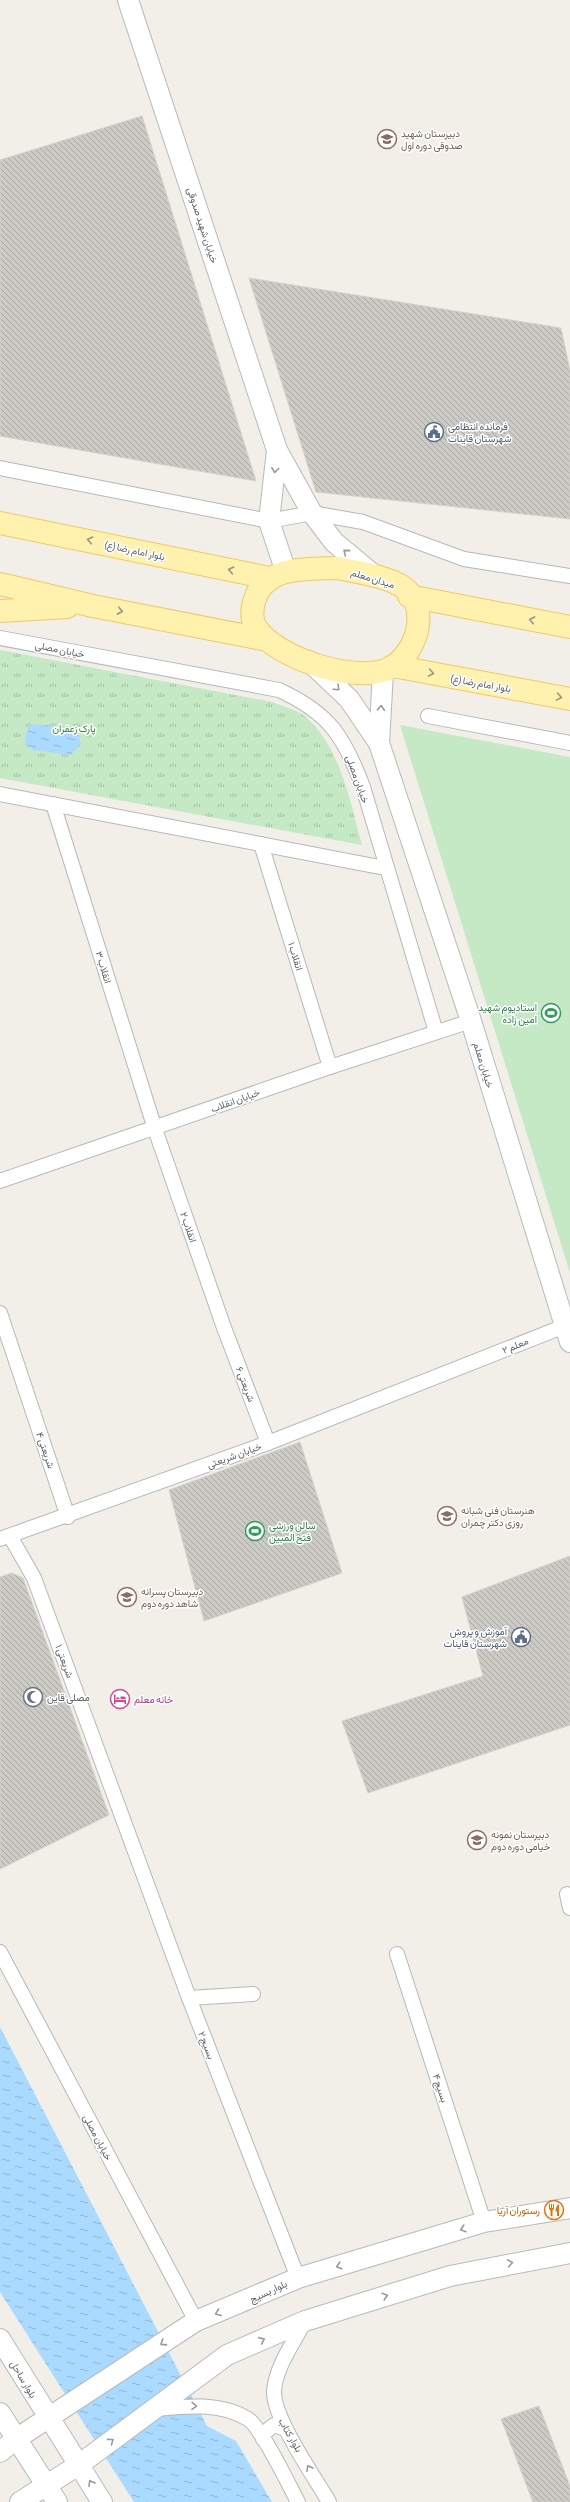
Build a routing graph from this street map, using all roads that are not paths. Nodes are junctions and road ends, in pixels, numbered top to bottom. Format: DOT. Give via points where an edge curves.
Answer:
graph roads {
  1 [pos="128,0"];
  2 [pos="277,450"];
  3 [pos="0,468"];
  4 [pos="312,513"];
  5 [pos="269,521"];
  6 [pos="0,523"];
  7 [pos="278,575"];
  8 [pos="570,576"];
  9 [pos="376,577"];
  10 [pos="0,584"];
  11 [pos="409,596"];
  12 [pos="93,606"];
  13 [pos="0,611"];
  14 [pos="570,627"];
  15 [pos="0,638"];
  16 [pos="267,640"];
  17 [pos="308,661"];
  18 [pos="388,669"];
  19 [pos="570,699"];
  20 [pos="428,716"];
  21 [pos="379,743"];
  22 [pos="570,743"];
  23 [pos="0,794"];
  24 [pos="53,804"];
  25 [pos="261,844"];
  26 [pos="385,868"];
  27 [pos="471,1021"];
  28 [pos="436,1032"];
  29 [pos="330,1067"];
  30 [pos="155,1129"];
  31 [pos="0,1181"];
  32 [pos="0,1313"];
  33 [pos="223,1325"];
  34 [pos="568,1330"];
  35 [pos="466,1366"];
  36 [pos="268,1443"];
  37 [pos="68,1517"];
  38 [pos="5,1538"];
  39 [pos="121,1812"];
  40 [pos="567,1894"];
  41 [pos="570,1908"];
  42 [pos="0,1952"];
  43 [pos="396,1954"];
  44 [pos="253,1994"];
  45 [pos="189,1998"];
  46 [pos="570,2208"];
  47 [pos="484,2222"];
  48 [pos="570,2253"];
  49 [pos="298,2278"];
  50 [pos="196,2321"];
  51 [pos="305,2321"];
  52 [pos="0,2339"];
  53 [pos="155,2410"];
  54 [pos="0,2413"];
  55 [pos="48,2419"];
  56 [pos="286,2429"];
  57 [pos="16,2438"];
  58 [pos="263,2439"];
  59 [pos="0,2452"];
  60 [pos="80,2464"];
  61 [pos="47,2485"];
  62 [pos="20,2502"];
  63 [pos="57,2502"];
  64 [pos="102,2502"];
  65 [pos="298,2502"];
  66 [pos="328,2502"];
  1 -- 2 [label="main road, خیابان شهید صدوقی"];
  2 -- 4 [label="main road"];
  2 -- 5 [label="main road, one-way"];
  3 -- 5 [label="street"];
  4 -- 5 [label="street"];
  4 -- 8 [label="street" via="363,522 464,559"];
  9 -- 4 [label="main road, one-way" via="334,542"];
  5 -- 7 [label="main road"];
  7 -- 6 [label="main road, بلوار امام رضا (ع), one-way"];
  7 -- 9 [label="main road, میدان معلم" via="302,569 339,568"];
  7 -- 16 [label="main road" via="258,591 252,606 254,625"];
  9 -- 11 [label="main road, میدان معلم" via="403,588"];
  10 -- 12 [label="main road"];
  14 -- 11 [label="main road, one-way"];
  11 -- 18 [label="main road, میدان معلم" via="418,608 416,637 403,660"];
  12 -- 13 [label="main road"];
  12 -- 16 [label="main road, one-way"];
  15 -- 26 [label="street, خیابان مصلی" via="279,690 305,702 331,724 351,755"];
  16 -- 17 [label="main road"];
  17 -- 18 [label="main road" via="350,673"];
  17 -- 21 [label="main road, one-way" via="349,699"];
  18 -- 19 [label="main road, بلوار امام رضا (ع), one-way"];
  21 -- 18 [label="main road, one-way"];
  20 -- 22 [label="street"];
  21 -- 27 [label="main road, خیابان معلم"];
  23 -- 24 [label="street"];
  24 -- 25 [label="street"];
  24 -- 30 [label="street, انقلاب ۳"];
  25 -- 26 [label="street"];
  25 -- 29 [label="street, انقلاب ۱"];
  26 -- 28 [label="street, خیابان مصلی"];
  27 -- 28 [label="street, خیابان انقلاب"];
  27 -- 34 [label="main road, خیابان معلم"];
  28 -- 29 [label="street, خیابان انقلاب"];
  29 -- 30 [label="street, خیابان انقلاب"];
  30 -- 31 [label="street, خیابان انقلاب"];
  30 -- 33 [label="street, انقلاب ۲"];
  32 -- 37 [label="street, شریعتی ۴"];
  33 -- 36 [label="street, شریعتی ۶"];
  34 -- 35 [label="street, معلم ۲"];
  35 -- 36 [label="street, خیابان شریعتی"];
  36 -- 37 [label="street, خیابان شریعتی"];
  37 -- 38 [label="street, خیابان شریعتی"];
  38 -- 39 [label="street, شریعتی ۱" via="34,1578"];
  39 -- 45 [label="street, بسیج ۲"];
  40 -- 41 [label="street"];
  42 -- 50 [label="street, خیابان مصلی"];
  43 -- 47 [label="street, بسیج ۴"];
  44 -- 45 [label="street"];
  45 -- 49 [label="street, بسیج ۲"];
  46 -- 47 [label="main road, بلوار بسیج"];
  47 -- 49 [label="main road, بلوار بسیج, one-way"];
  51 -- 48 [label="main road, one-way" via="450,2276"];
  49 -- 50 [label="main road, بلوار بسیج, one-way"];
  50 -- 55 [label="main road, بلوار بسیج, one-way"];
  53 -- 51 [label="main road, one-way" via="227,2355"];
  51 -- 56 [label="street, بلوار کتاب" via="281,2366 274,2391 279,2414"];
  52 -- 55 [label="main road, بلوار ساحل"];
  53 -- 58 [label="street, one-way" via="184,2406 219,2407 249,2419"];
  60 -- 53 [label="main road, one-way"];
  54 -- 57 [label="main road"];
  55 -- 57 [label="main road, بلوار بسیج"];
  55 -- 60 [label="main road, بلوار ساحل"];
  56 -- 58 [label="street" via="274,2425 263,2434"];
  66 -- 56 [label="street, بلوار کتاب, one-way"];
  57 -- 59 [label="main road, بلوار بسیج"];
  57 -- 61 [label="main road"];
  58 -- 65 [label="street"];
  60 -- 61 [label="main road"];
  64 -- 60 [label="main road, بلوار ساحل, one-way"];
  61 -- 62 [label="main road"];
  61 -- 63 [label="main road"];
}
